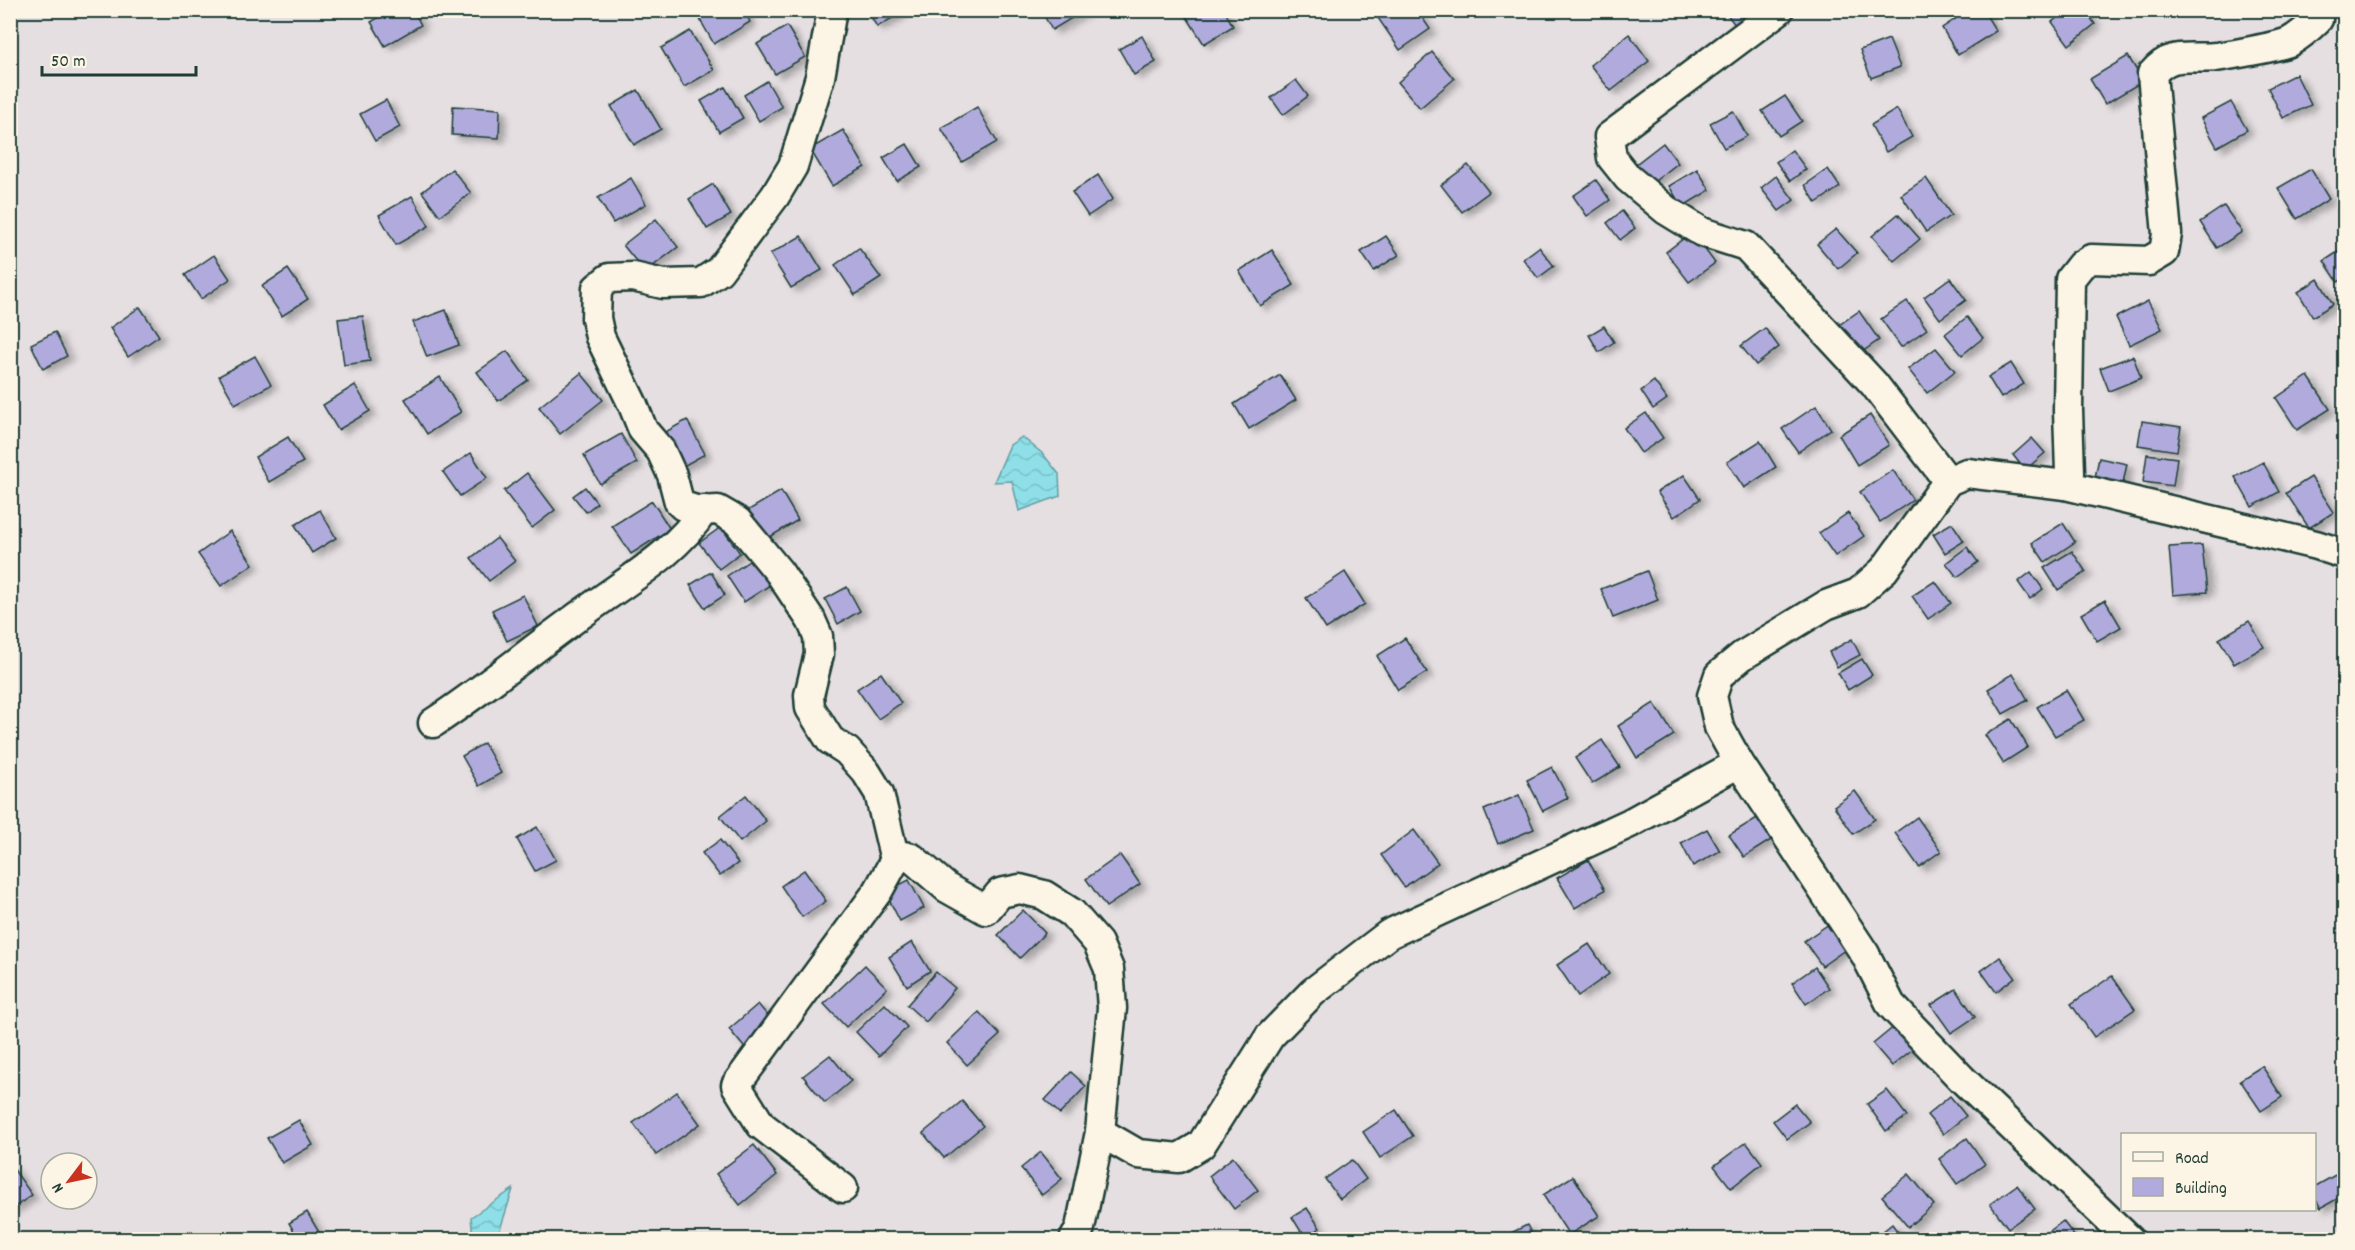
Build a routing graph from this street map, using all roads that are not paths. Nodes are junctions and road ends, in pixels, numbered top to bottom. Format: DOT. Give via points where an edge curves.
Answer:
graph roads {
  1 [pos="832,10"];
  2 [pos="1779,10"];
  3 [pos="2316,10"];
  4 [pos="1948,481"];
  5 [pos="2065,485"];
  6 [pos="704,510"];
  7 [pos="2344,554"];
  8 [pos="433,723"];
  9 [pos="1739,763"];
  10 [pos="895,860"];
  11 [pos="1103,1090"];
  12 [pos="1100,1131"];
  13 [pos="1138,1154"];
  14 [pos="843,1188"];
  15 [pos="1074,1239"];
  16 [pos="2130,1239"];
  1 -- 6 [label="street" via="820,77 793,166 719,271 701,283 663,284 633,277 609,278 597,288 600,337 643,430 662,451 682,506"];
  2 -- 4 [label="street" via="1609,137 1612,158 1666,210 1702,232 1746,246 1874,384"];
  3 -- 5 [label="street" via="2318,19 2288,42 2216,57 2176,58 2162,62 2152,74 2167,234 2164,252 2148,261 2091,259 2070,279 2070,473"];
  4 -- 5 [label="street" via="1967,473"];
  4 -- 9 [label="street" via="1884,570 1858,593 1826,605 1742,656 1719,675 1712,696 1719,727"];
  5 -- 7 [label="street"];
  6 -- 8 [label="street" via="651,567 587,609"];
  6 -- 10 [label="street" via="718,510 737,521 779,572 811,620 818,636 819,654 809,695 810,708 830,740 847,751 879,793"];
  9 -- 13 [label="street" via="1630,823 1389,934 1313,992 1270,1036 1201,1145 1179,1158"];
  9 -- 16 [label="street" via="1865,954 1891,1005 1962,1079"];
  10 -- 11 [label="street" via="912,858 948,888 986,910 1000,893 1020,889 1044,895 1072,913 1098,943 1109,969 1112,1008"];
  10 -- 14 [label="street" via="878,891 736,1085 761,1125"];
  11 -- 12 [label="street"];
  11 -- 13 [label="street"];
  12 -- 13 [label="street"];
  12 -- 15 [label="street" via="1080,1228"];
}
